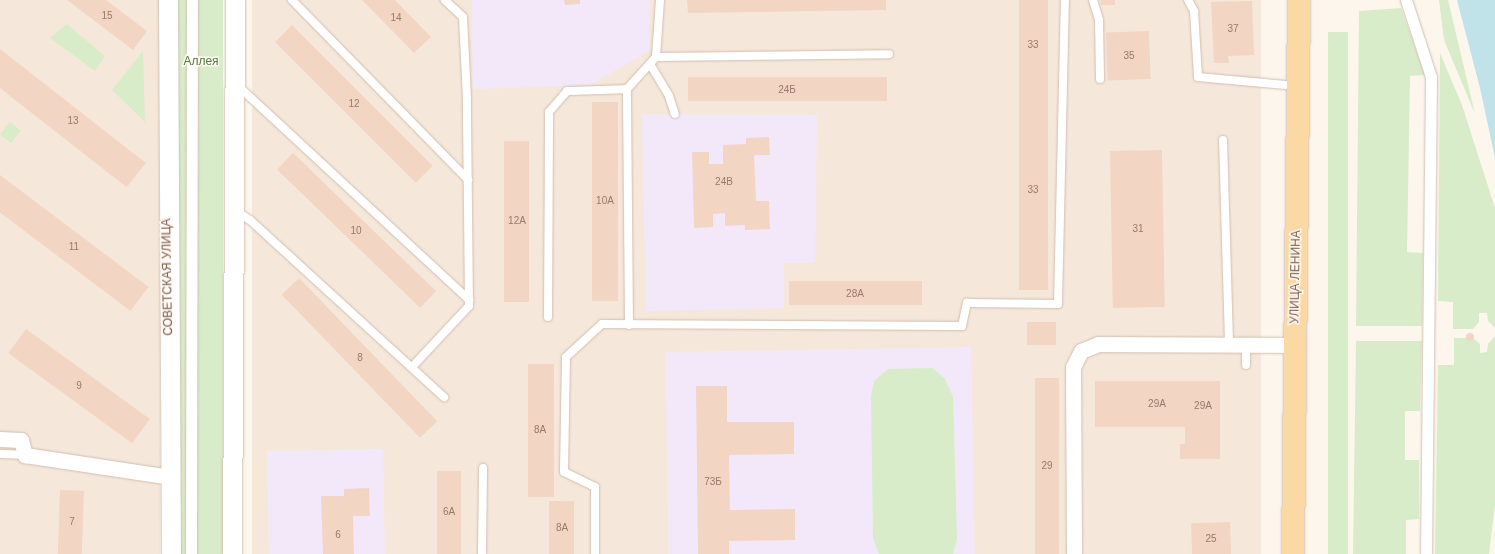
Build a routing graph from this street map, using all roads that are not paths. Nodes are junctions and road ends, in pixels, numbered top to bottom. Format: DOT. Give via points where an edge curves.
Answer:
graph roads {
  1 [pos="168,0"];
  2 [pos="192,0"];
  3 [pos="235,0"];
  4 [pos="292,0"];
  5 [pos="445,0"];
  6 [pos="660,0"];
  7 [pos="1065,0"];
  8 [pos="1093,0"];
  9 [pos="1188,0"];
  10 [pos="1299,0"];
  11 [pos="1406,0"];
  12 [pos="889,54"];
  13 [pos="656,57"];
  14 [pos="650,64"];
  15 [pos="1100,79"];
  16 [pos="233,83"];
  17 [pos="1298,86"];
  18 [pos="627,89"];
  19 [pos="675,114"];
  20 [pos="1223,140"];
  21 [pos="468,180"];
  22 [pos="234,209"];
  23 [pos="469,300"];
  24 [pos="548,317"];
  25 [pos="629,325"];
  26 [pos="1229,344"];
  27 [pos="1246,345"];
  28 [pos="1295,345"];
  29 [pos="1246,365"];
  30 [pos="413,366"];
  31 [pos="444,397"];
  32 [pos="0,439"];
  33 [pos="0,454"];
  34 [pos="25,455"];
  35 [pos="482,468"];
  36 [pos="171,477"];
  37 [pos="171,554"];
  38 [pos="191,554"];
  39 [pos="232,554"];
  40 [pos="482,554"];
  41 [pos="595,554"];
  42 [pos="1074,554"];
  43 [pos="1293,554"];
  44 [pos="1426,554"];
  1 -- 36 [label="street, СОВЕТСКАЯ УЛИЦА"];
  2 -- 38 [label="street"];
  3 -- 16 [label="street"];
  4 -- 21 [label="lane"];
  5 -- 21 [label="lane" via="463,17"];
  6 -- 13 [label="lane"];
  7 -- 25 [label="lane" via="1058,304 967,303 962,326"];
  8 -- 15 [label="lane" via="1099,20"];
  9 -- 17 [label="lane" via="1194,11 1198,77"];
  10 -- 17 [label="main road, УЛИЦА ЛЕНИНА"];
  11 -- 44 [label="street" via="1431,77"];
  12 -- 13 [label="lane"];
  13 -- 14 [label="lane"];
  14 -- 18 [label="lane"];
  14 -- 19 [label="lane" via="669,96"];
  16 -- 22 [label="street"];
  16 -- 23 [label="lane"];
  17 -- 28 [label="main road, УЛИЦА ЛЕНИНА"];
  18 -- 24 [label="lane" via="567,91 549,112"];
  18 -- 25 [label="lane"];
  20 -- 26 [label="lane"];
  21 -- 23 [label="lane"];
  22 -- 30 [label="lane" via="250,220"];
  22 -- 39 [label="street"];
  23 -- 30 [label="lane" via="469,306"];
  25 -- 41 [label="lane" via="602,324 566,357 564,472 595,488"];
  26 -- 27 [label="street"];
  26 -- 42 [label="street" via="1098,344 1081,351 1073,367"];
  27 -- 28 [label="street"];
  27 -- 29 [label="lane"];
  28 -- 43 [label="main road, УЛИЦА ЛЕНИНА"];
  30 -- 31 [label="lane"];
  32 -- 34 [label="street" via="21,440"];
  33 -- 34 [label="lane"];
  34 -- 36 [label="street"];
  35 -- 40 [label="lane"];
  36 -- 37 [label="street, СОВЕТСКАЯ УЛИЦА"];
}
